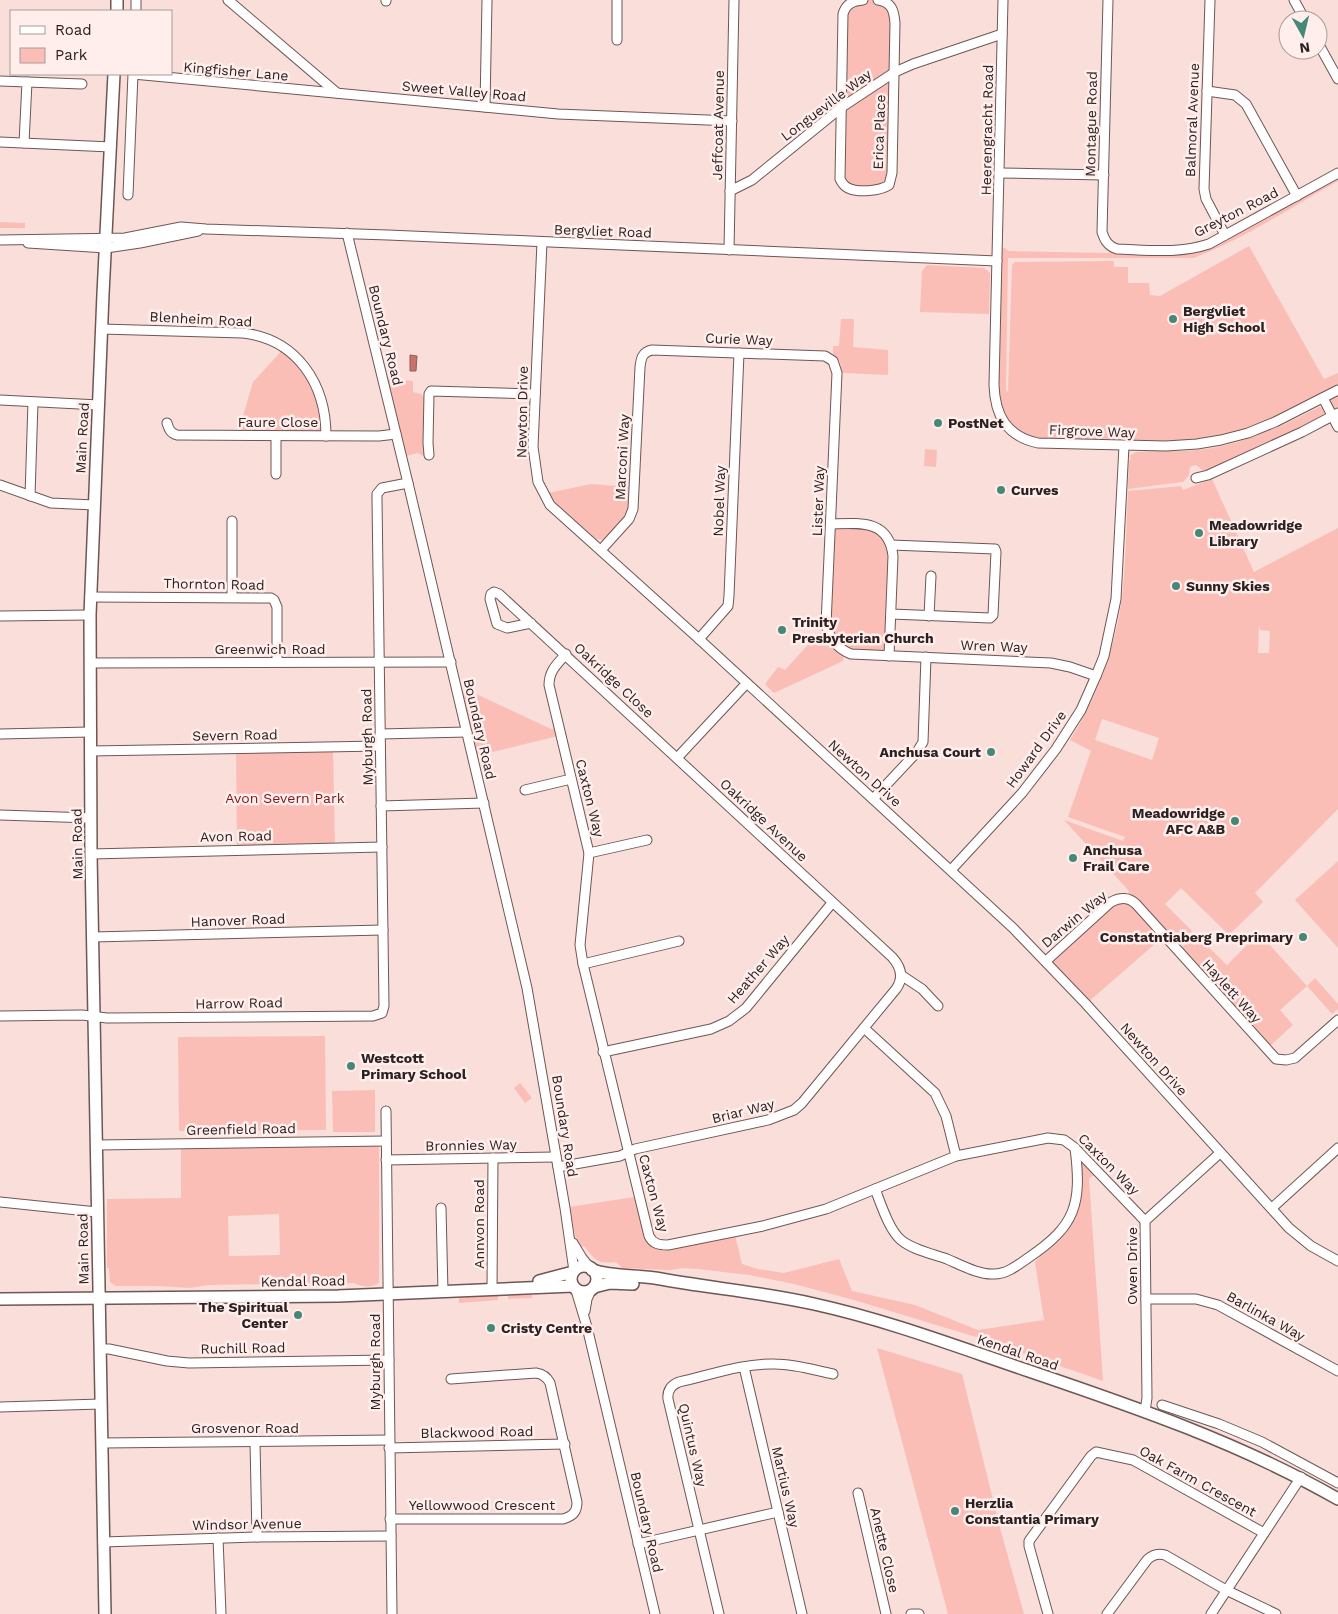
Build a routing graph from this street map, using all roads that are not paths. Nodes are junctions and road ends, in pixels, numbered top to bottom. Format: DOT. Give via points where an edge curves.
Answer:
graph roads {
  1 [pos="228,0"];
  2 [pos="488,0"];
  3 [pos="617,0"];
  4 [pos="734,0"];
  5 [pos="863,0"];
  6 [pos="878,0"];
  7 [pos="1003,0"];
  8 [pos="1108,0"];
  9 [pos="1210,0"];
  10 [pos="1002,34"];
  11 [pos="617,40"];
  12 [pos="1335,68"];
  13 [pos="894,72"];
  14 [pos="114,75"];
  15 [pos="133,75"];
  16 [pos="144,75"];
  17 [pos="1338,79"];
  18 [pos="0,81"];
  19 [pos="27,82"];
  20 [pos="82,84"];
  21 [pos="1207,91"];
  22 [pos="337,93"];
  23 [pos="485,107"];
  24 [pos="842,107"];
  25 [pos="732,121"];
  26 [pos="0,142"];
  27 [pos="24,144"];
  28 [pos="111,147"];
  29 [pos="1000,173"];
  30 [pos="1338,173"];
  31 [pos="1104,175"];
  32 [pos="730,191"];
  33 [pos="128,195"];
  34 [pos="1297,196"];
  35 [pos="348,233"];
  36 [pos="1226,235"];
  37 [pos="0,240"];
  38 [pos="542,242"];
  39 [pos="106,243"];
  40 [pos="1110,247"];
  41 [pos="729,250"];
  42 [pos="998,261"];
  43 [pos="102,328"];
  44 [pos="739,353"];
  45 [pos="643,354"];
  46 [pos="833,361"];
  47 [pos="1338,390"];
  48 [pos="535,394"];
  49 [pos="1323,398"];
  50 [pos="0,400"];
  51 [pos="33,402"];
  52 [pos="99,405"];
  53 [pos="1335,415"];
  54 [pos="167,423"];
  55 [pos="1338,427"];
  56 [pos="396,434"];
  57 [pos="276,436"];
  58 [pos="326,436"];
  59 [pos="1124,446"];
  60 [pos="429,455"];
  61 [pos="276,474"];
  62 [pos="1196,478"];
  63 [pos="408,483"];
  64 [pos="0,485"];
  65 [pos="30,496"];
  66 [pos="94,505"];
  67 [pos="232,521"];
  68 [pos="831,524"];
  69 [pos="891,545"];
  70 [pos="601,550"];
  71 [pos="931,576"];
  72 [pos="232,597"];
  73 [pos="90,598"];
  74 [pos="891,614"];
  75 [pos="90,615"];
  76 [pos="0,616"];
  77 [pos="929,616"];
  78 [pos="531,623"];
  79 [pos="699,639"];
  80 [pos="834,642"];
  81 [pos="566,654"];
  82 [pos="889,656"];
  83 [pos="926,657"];
  84 [pos="277,662"];
  85 [pos="451,662"];
  86 [pos="90,663"];
  87 [pos="379,663"];
  88 [pos="1096,676"];
  89 [pos="746,684"];
  90 [pos="90,732"];
  91 [pos="467,732"];
  92 [pos="0,734"];
  93 [pos="380,734"];
  94 [pos="380,746"];
  95 [pos="90,751"];
  96 [pos="677,758"];
  97 [pos="571,779"];
  98 [pos="525,790"];
  99 [pos="873,799"];
  100 [pos="484,803"];
  101 [pos="381,806"];
  102 [pos="0,815"];
  103 [pos="91,818"];
  104 [pos="647,840"];
  105 [pos="382,847"];
  106 [pos="589,853"];
  107 [pos="92,854"];
  108 [pos="951,870"];
  109 [pos="832,904"];
  110 [pos="383,930"];
  111 [pos="1164,936"];
  112 [pos="93,938"];
  113 [pos="679,941"];
  114 [pos="1046,961"];
  115 [pos="583,964"];
  116 [pos="901,975"];
  117 [pos="938,1006"];
  118 [pos="382,1013"];
  119 [pos="0,1016"];
  120 [pos="95,1017"];
  121 [pos="1338,1020"];
  122 [pos="864,1028"];
  123 [pos="603,1052"];
  124 [pos="386,1111"];
  125 [pos="386,1141"];
  126 [pos="96,1145"];
  127 [pos="1076,1148"];
  128 [pos="1338,1148"];
  129 [pos="629,1152"];
  130 [pos="1220,1153"];
  131 [pos="956,1156"];
  132 [pos="556,1157"];
  133 [pos="493,1158"];
  134 [pos="386,1160"];
  135 [pos="558,1168"];
  136 [pos="875,1189"];
  137 [pos="0,1202"];
  138 [pos="441,1208"];
  139 [pos="1272,1208"];
  140 [pos="97,1212"];
  141 [pos="1145,1221"];
  142 [pos="570,1235"];
  143 [pos="1338,1261"];
  144 [pos="591,1269"];
  145 [pos="574,1271"];
  146 [pos="672,1282"];
  147 [pos="574,1287"];
  148 [pos="593,1287"];
  149 [pos="508,1288"];
  150 [pos="492,1289"];
  151 [pos="443,1292"];
  152 [pos="388,1294"];
  153 [pos="98,1298"];
  154 [pos="0,1299"];
  155 [pos="1146,1299"];
  156 [pos="585,1320"];
  157 [pos="100,1349"];
  158 [pos="389,1360"];
  159 [pos="744,1367"];
  160 [pos="1338,1371"];
  161 [pos="833,1374"];
  162 [pos="451,1379"];
  163 [pos="101,1404"];
  164 [pos="1162,1405"];
  165 [pos="0,1407"];
  166 [pos="1145,1411"];
  167 [pos="255,1442"];
  168 [pos="102,1443"];
  169 [pos="389,1444"];
  170 [pos="565,1444"];
  171 [pos="1301,1477"];
  172 [pos="1338,1483"];
  173 [pos="858,1493"];
  174 [pos="1338,1498"];
  175 [pos="778,1512"];
  176 [pos="390,1519"];
  177 [pos="699,1530"];
  178 [pos="1264,1533"];
  179 [pos="391,1536"];
  180 [pos="257,1537"];
  181 [pos="218,1538"];
  182 [pos="104,1542"];
  183 [pos="638,1544"];
  184 [pos="1226,1590"];
  185 [pos="105,1614"];
  186 [pos="222,1614"];
  187 [pos="392,1614"];
  188 [pos="655,1614"];
  189 [pos="719,1614"];
  190 [pos="802,1614"];
  191 [pos="886,1614"];
  192 [pos="911,1614"];
  193 [pos="919,1614"];
  194 [pos="1048,1614"];
  195 [pos="1107,1614"];
  196 [pos="1210,1614"];
  197 [pos="1276,1614"];
  1 -- 22 [label="street"];
  2 -- 23 [label="street"];
  3 -- 11 [label="street"];
  4 -- 25 [label="street, Jeffcoat Avenue"];
  5 -- 24 [label="street" via="848,4 844,14"];
  6 -- 13 [label="street" via="889,4 895,13"];
  7 -- 10 [label="street, Heerengracht Road"];
  8 -- 31 [label="street, Montague Road"];
  9 -- 21 [label="street, Balmoral Avenue"];
  10 -- 13 [label="street, Longueville Way"];
  10 -- 29 [label="street, Heerengracht Road"];
  12 -- 17 [label="street"];
  13 -- 24 [label="street, Longueville Way"];
  13 -- 24 [label="street, Erica Place" via="892,173 889,185 884,189 849,189 843,185 840,179"];
  14 -- 28 [label="main road, Main Road"];
  15 -- 33 [label="street"];
  16 -- 22 [label="street, Kingfisher Lane"];
  18 -- 19 [label="street"];
  19 -- 20 [label="street"];
  19 -- 27 [label="street"];
  21 -- 34 [label="street" via="1234,95 1246,104"];
  21 -- 36 [label="street, Balmoral Avenue" via="1204,189"];
  22 -- 23 [label="street, Sweet Valley Road"];
  23 -- 25 [label="street, Sweet Valley Road" via="558,114"];
  24 -- 32 [label="street, Longueville Way" via="756,176"];
  25 -- 32 [label="street, Jeffcoat Avenue"];
  26 -- 27 [label="street"];
  27 -- 28 [label="street"];
  28 -- 39 [label="main road, Main Road"];
  29 -- 31 [label="street"];
  29 -- 42 [label="street, Heerengracht Road"];
  30 -- 34 [label="street, Greyton Road"];
  31 -- 40 [label="street, Montague Road" via="1102,232"];
  32 -- 41 [label="street, Jeffcoat Avenue"];
  34 -- 36 [label="street, Greyton Road"];
  35 -- 38 [label="street, Bergvliet Road"];
  35 -- 39 [label="street, Bergvliet Road" via="206,229 140,243"];
  35 -- 56 [label="street, Boundary Road"];
  36 -- 40 [label="street, Greyton Road" via="1209,244 1182,250"];
  37 -- 39 [label="street, Bergvliet Road" via="44,245"];
  38 -- 41 [label="street, Bergvliet Road"];
  38 -- 48 [label="street, Newton Drive"];
  39 -- 43 [label="main road, Main Road"];
  41 -- 42 [label="street, Bergvliet Road"];
  42 -- 59 [label="street, Firgrove Way" via="995,396 1001,418 1016,434 1032,442"];
  43 -- 52 [label="main road, Main Road"];
  43 -- 58 [label="street, Blenheim Road" via="243,333 275,341 294,355 313,381 324,409"];
  44 -- 45 [label="street, Curie Way" via="652,350"];
  44 -- 46 [label="street, Curie Way" via="822,355"];
  44 -- 79 [label="street, Nobel Way" via="728,606"];
  45 -- 70 [label="street, Marconi Way" via="633,508 629,519"];
  46 -- 68 [label="street, Lister Way" via="837,373"];
  47 -- 49 [label="street, Firgrove Way"];
  48 -- 60 [label="street" via="431,391"];
  48 -- 70 [label="street, Newton Drive" via="533,446 542,493 550,505"];
  49 -- 53 [label="street"];
  49 -- 59 [label="street, Firgrove Way" via="1276,422 1221,440 1166,446"];
  50 -- 51 [label="street"];
  51 -- 52 [label="street"];
  51 -- 65 [label="street"];
  52 -- 66 [label="main road, Main Road"];
  53 -- 55 [label="street"];
  53 -- 62 [label="street"];
  54 -- 57 [label="street, Faure Close" via="177,436"];
  56 -- 58 [label="street, Faure Close"];
  56 -- 63 [label="street, Boundary Road"];
  57 -- 58 [label="street, Faure Close"];
  57 -- 61 [label="street"];
  59 -- 88 [label="street, Howard Drive" via="1116,599 1104,656"];
  63 -- 85 [label="street, Boundary Road"];
  63 -- 87 [label="street, Myburgh Road" via="386,486 377,494"];
  64 -- 65 [label="street"];
  65 -- 66 [label="street" via="51,503"];
  66 -- 73 [label="main road, Main Road"];
  67 -- 72 [label="street"];
  68 -- 69 [label="street" via="871,525 887,536"];
  68 -- 80 [label="street, Lister Way" via="826,625"];
  69 -- 74 [label="street"];
  69 -- 77 [label="street" via="996,550 992,617"];
  70 -- 79 [label="street, Newton Drive"];
  71 -- 77 [label="street"];
  72 -- 73 [label="street, Thornton Road"];
  72 -- 84 [label="street, Thornton Road" via="274,600 277,607"];
  73 -- 75 [label="main road, Main Road"];
  74 -- 77 [label="street"];
  74 -- 82 [label="street"];
  75 -- 76 [label="street"];
  75 -- 86 [label="main road, Main Road"];
  78 -- 78 [label="street, Oakridge Close" via="499,594 491,594 497,624 507,628"];
  78 -- 81 [label="street, Oakridge Close"];
  79 -- 89 [label="street, Newton Drive"];
  80 -- 82 [label="street, Wren Way" via="851,654"];
  81 -- 96 [label="street, Oakridge Close"];
  81 -- 97 [label="street, Caxton Way" via="553,669 549,685"];
  82 -- 83 [label="street, Wren Way"];
  83 -- 88 [label="street, Wren Way" via="1051,662"];
  83 -- 99 [label="street" via="923,742"];
  84 -- 86 [label="street, Greenwich Road"];
  84 -- 87 [label="street, Greenwich Road"];
  85 -- 87 [label="street, Greenwich Road"];
  85 -- 91 [label="street, Boundary Road"];
  86 -- 90 [label="main road, Main Road"];
  87 -- 93 [label="street, Myburgh Road"];
  88 -- 108 [label="street, Howard Drive" via="1081,710 1056,749 1022,793"];
  89 -- 96 [label="street"];
  89 -- 99 [label="street, Newton Drive"];
  90 -- 92 [label="street"];
  90 -- 95 [label="main road, Main Road"];
  91 -- 93 [label="street"];
  91 -- 100 [label="street, Boundary Road"];
  93 -- 94 [label="street, Myburgh Road"];
  94 -- 95 [label="street, Severn Road"];
  94 -- 101 [label="street, Myburgh Road"];
  95 -- 103 [label="main road, Main Road"];
  96 -- 109 [label="street, Oakridge Avenue"];
  97 -- 98 [label="street"];
  97 -- 106 [label="street, Caxton Way"];
  99 -- 108 [label="street, Newton Drive"];
  100 -- 101 [label="street"];
  100 -- 132 [label="street, Boundary Road" via="534,1022"];
  101 -- 105 [label="street, Myburgh Road"];
  102 -- 103 [label="street"];
  103 -- 107 [label="main road, Main Road"];
  104 -- 106 [label="street"];
  105 -- 107 [label="street, Avon Road"];
  105 -- 110 [label="street, Myburgh Road"];
  106 -- 115 [label="street, Caxton Way" via="580,945"];
  107 -- 112 [label="main road, Main Road"];
  108 -- 114 [label="street, Newton Drive"];
  109 -- 116 [label="street, Oakridge Avenue" via="892,957"];
  109 -- 123 [label="street, Heather Way" via="746,1008 729,1021 700,1032"];
  110 -- 112 [label="street, Hanover Road"];
  110 -- 118 [label="street, Myburgh Road"];
  111 -- 114 [label="street, Darwin Way" via="1133,900 1118,899"];
  111 -- 121 [label="street, Haylett Way" via="1276,1059 1295,1058"];
  112 -- 120 [label="main road, Main Road"];
  113 -- 115 [label="street"];
  114 -- 130 [label="street, Newton Drive"];
  115 -- 123 [label="street, Caxton Way"];
  116 -- 117 [label="street" via="922,989"];
  116 -- 122 [label="street, Briar Way" via="898,986"];
  118 -- 120 [label="street, Harrow Road" via="354,1016"];
  119 -- 120 [label="street, Harrow Road"];
  120 -- 126 [label="main road, Main Road"];
  122 -- 129 [label="street, Briar Way" via="794,1110 768,1120"];
  122 -- 131 [label="street" via="935,1093 946,1116"];
  123 -- 129 [label="street, Caxton Way"];
  124 -- 125 [label="street, Myburgh Road"];
  125 -- 126 [label="street, Greenfield Road"];
  125 -- 134 [label="street, Myburgh Road"];
  126 -- 140 [label="main road, Main Road"];
  127 -- 131 [label="street, Caxton Way" via="1064,1140 1048,1138"];
  127 -- 136 [label="street" via="1077,1192 1065,1227 1048,1245 1003,1273 985,1274 902,1241"];
  127 -- 141 [label="street, Caxton Way"];
  128 -- 139 [label="street"];
  129 -- 135 [label="street, Briar Way"];
  129 -- 136 [label="street, Caxton Way" via="649,1236 662,1245 763,1226 826,1209"];
  130 -- 139 [label="street, Newton Drive"];
  130 -- 141 [label="street, Owen Drive"];
  131 -- 136 [label="street, Caxton Way"];
  132 -- 133 [label="street, Bronnies Way"];
  132 -- 135 [label="street, Boundary Road"];
  133 -- 134 [label="street, Bronnies Way"];
  133 -- 150 [label="street, Annvon Road"];
  134 -- 152 [label="street, Myburgh Road"];
  135 -- 142 [label="street, Boundary Road"];
  137 -- 140 [label="street"];
  138 -- 151 [label="street"];
  139 -- 143 [label="street, Newton Drive" via="1301,1239"];
  140 -- 153 [label="main road, Main Road"];
  141 -- 155 [label="street, Owen Drive"];
  142 -- 144 [label="street, Boundary Road"];
  142 -- 145 [label="street, Boundary Road"];
  144 -- 145 [label="main road" via="582,1266"];
  144 -- 146 [label="main road, Kendal Road"];
  144 -- 148 [label="main road" via="596,1279"];
  145 -- 147 [label="main road" via="571,1281"];
  145 -- 149 [label="main road, Kendal Road"];
  146 -- 148 [label="main road, Kendal Road" via="610,1283"];
  146 -- 166 [label="main road, Kendal Road" via="765,1294 844,1311"];
  147 -- 148 [label="main road" via="585,1291"];
  147 -- 149 [label="main road, Kendal Road"];
  147 -- 156 [label="street, Boundary Road"];
  148 -- 156 [label="street, Boundary Road" via="586,1303"];
  149 -- 150 [label="main road, Kendal Road"];
  150 -- 151 [label="main road, Kendal Road"];
  151 -- 152 [label="main road, Kendal Road"];
  152 -- 153 [label="main road, Kendal Road"];
  152 -- 158 [label="street, Myburgh Road"];
  153 -- 154 [label="main road, Kendal Road"];
  153 -- 157 [label="main road, Main Road"];
  155 -- 160 [label="street, Barlinka Way" via="1208,1301"];
  155 -- 166 [label="street, Owen Drive"];
  156 -- 183 [label="street, Boundary Road"];
  157 -- 158 [label="street, Ruchill Road" via="189,1363"];
  157 -- 163 [label="main road, Main Road"];
  158 -- 169 [label="street, Myburgh Road"];
  159 -- 161 [label="street, Quintus Way" via="786,1364"];
  159 -- 175 [label="street, Martius Way"];
  159 -- 177 [label="street, Quintus Way" via="676,1383 668,1392"];
  162 -- 170 [label="street, Yellowwood Crescent" via="545,1376 550,1383"];
  163 -- 165 [label="street"];
  163 -- 168 [label="main road, Main Road"];
  164 -- 172 [label="street" via="1262,1442"];
  166 -- 171 [label="main road, Kendal Road"];
  167 -- 168 [label="street, Grosvenor Road"];
  167 -- 169 [label="street, Grosvenor Road"];
  167 -- 180 [label="street"];
  168 -- 182 [label="main road, Main Road"];
  169 -- 170 [label="street, Blackwood Road"];
  169 -- 176 [label="street, Myburgh Road"];
  170 -- 176 [label="street, Yellowwood Crescent" via="577,1502 577,1509 570,1517"];
  171 -- 174 [label="main road, Kendal Road"];
  171 -- 178 [label="street"];
  173 -- 191 [label="street, Anette Close"];
  175 -- 177 [label="street"];
  175 -- 190 [label="street, Martius Way"];
  176 -- 179 [label="street, Myburgh Road"];
  177 -- 183 [label="street"];
  177 -- 189 [label="street, Quintus Way"];
  178 -- 184 [label="street"];
  178 -- 194 [label="street, Oak Farm Crescent" via="1133,1460 1094,1452 1029,1540"];
  179 -- 180 [label="street, Windsor Avenue"];
  179 -- 187 [label="street, Myburgh Road"];
  180 -- 181 [label="street, Windsor Avenue"];
  181 -- 182 [label="street, Windsor Avenue"];
  181 -- 186 [label="street"];
  182 -- 185 [label="main road, Main Road"];
  183 -- 188 [label="street, Boundary Road"];
  184 -- 195 [label="street" via="1165,1555 1156,1554 1147,1560"];
  184 -- 196 [label="street"];
  184 -- 197 [label="street"];
  192 -- 193 [label="street"];
}
